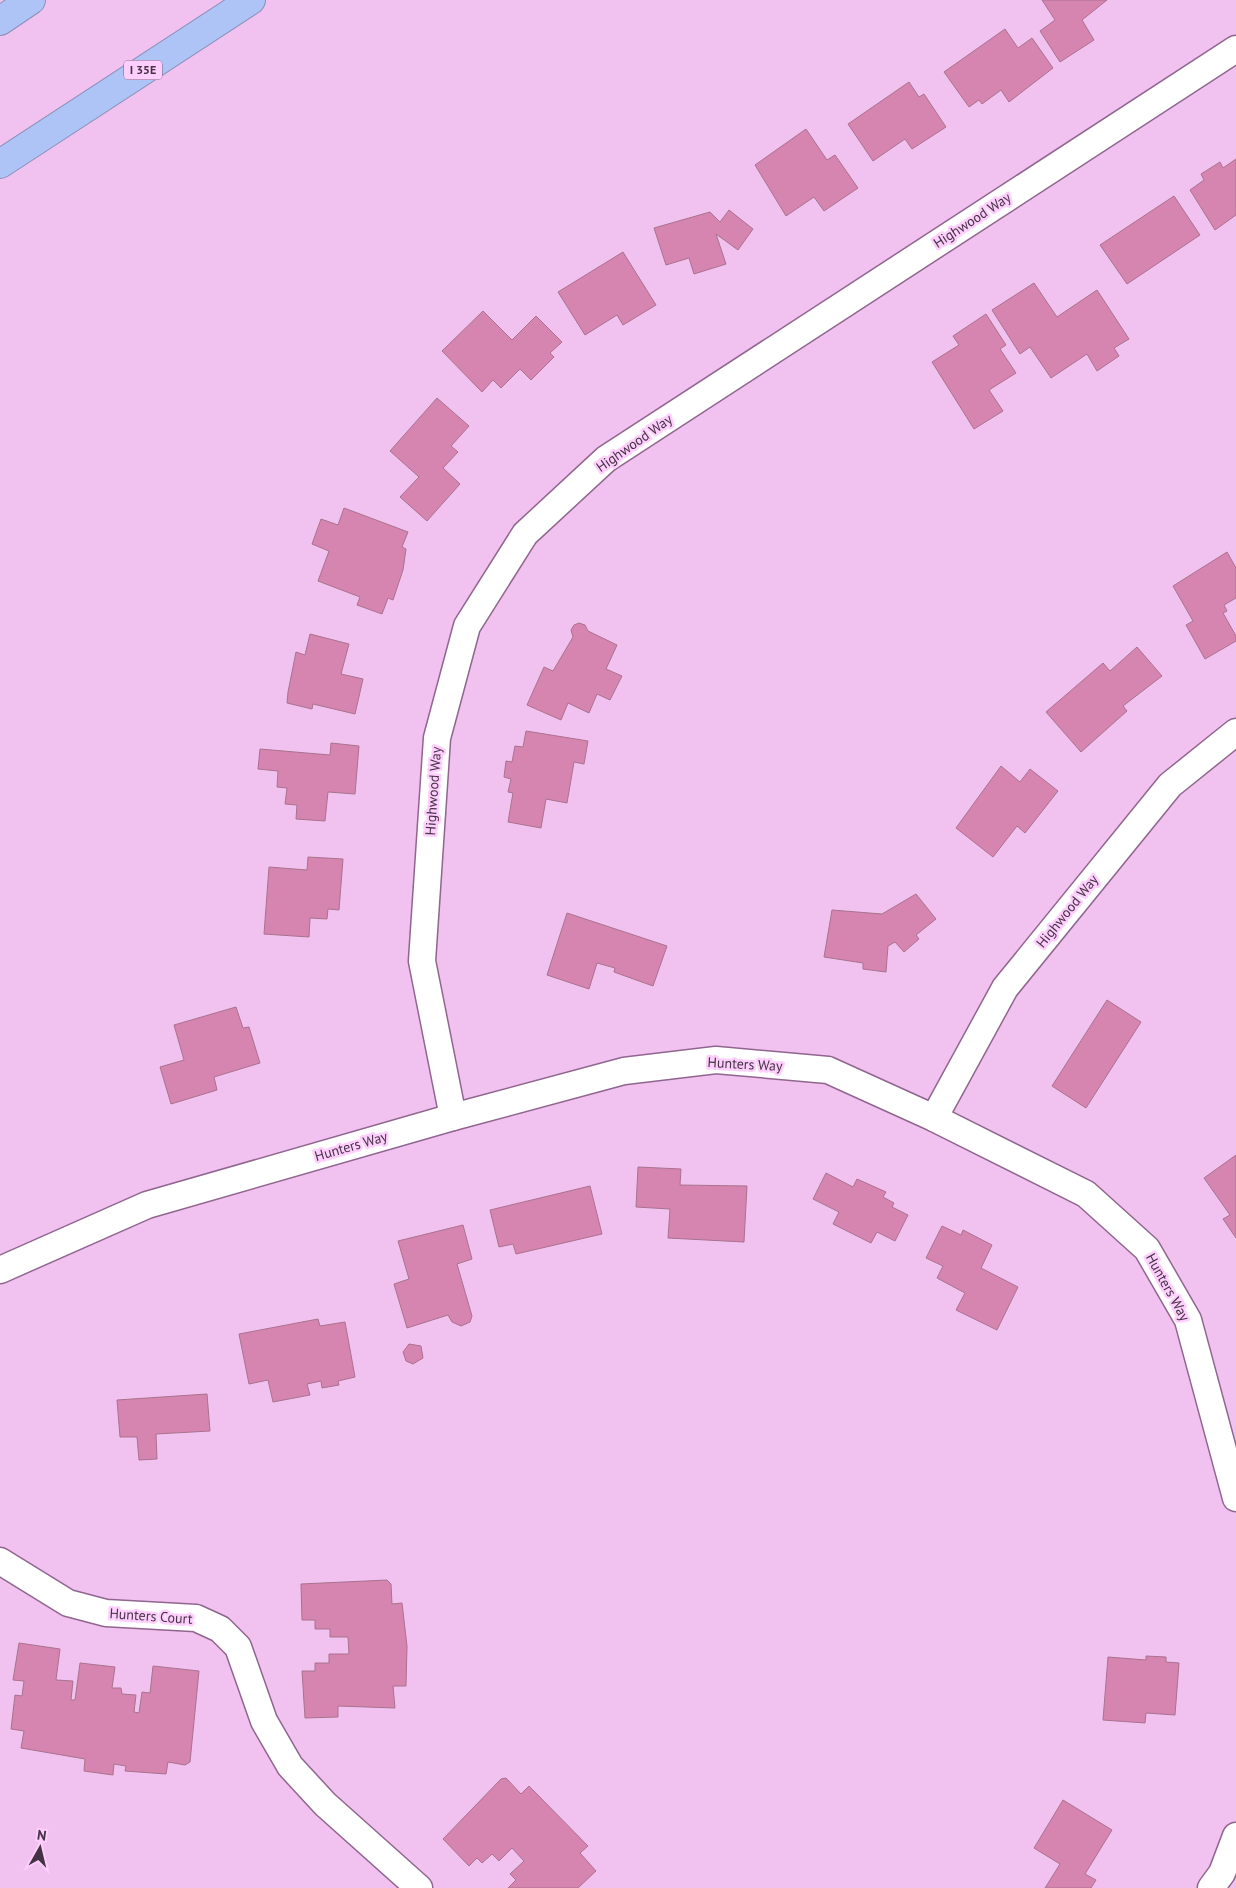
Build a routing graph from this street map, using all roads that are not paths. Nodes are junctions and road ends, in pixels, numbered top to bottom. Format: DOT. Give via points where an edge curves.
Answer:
graph roads {
  1 [pos="32,0"];
  2 [pos="250,0"];
  3 [pos="0,21"];
  4 [pos="1236,49"];
  5 [pos="36,141"];
  6 [pos="0,164"];
  7 [pos="0,169"];
  8 [pos="1236,732"];
  9 [pos="453,1117"];
  10 [pos="934,1118"];
  11 [pos="0,1270"];
  12 [pos="1235,1492"];
  13 [pos="0,1561"];
  14 [pos="1236,1836"];
  15 [pos="419,1888"];
  16 [pos="1211,1888"];
  1 -- 3 [label="highway"];
  2 -- 5 [label="highway, I 35E"];
  4 -- 9 [label="street, Highwood Way" via="606,459 525,534 467,626 437,738 422,961"];
  5 -- 6 [label="highway, I 35E"];
  5 -- 7 [label="highway"];
  8 -- 10 [label="street, Highwood Way" via="1170,785 1005,988"];
  9 -- 10 [label="street, Hunters Way" via="624,1070 716,1060 828,1070"];
  9 -- 11 [label="street, Hunters Way" via="148,1204"];
  10 -- 12 [label="street, Hunters Way" via="1086,1194 1147,1249 1188,1320"];
  13 -- 15 [label="street, Hunters Court" via="68,1603 106,1613 196,1618 220,1629 238,1647 264,1721 290,1766 325,1804"];
  14 -- 16 [label="street" via="1222,1873"];
}
